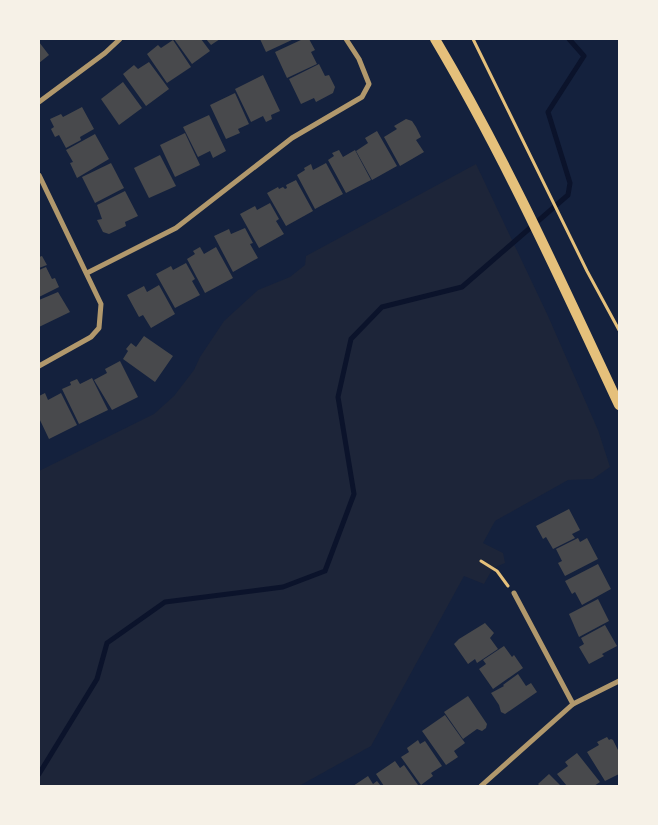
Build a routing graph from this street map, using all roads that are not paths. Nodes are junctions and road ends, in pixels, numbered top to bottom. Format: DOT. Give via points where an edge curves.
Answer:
graph roads {
  1 [pos="120,39"];
  2 [pos="346,39"];
  3 [pos="435,39"];
  4 [pos="39,102"];
  5 [pos="39,175"];
  6 [pos="87,273"];
  7 [pos="39,366"];
  8 [pos="619,405"];
  9 [pos="514,593"];
  10 [pos="619,681"];
  11 [pos="573,704"];
  12 [pos="481,786"];
  1 -- 4 [label="street"];
  2 -- 6 [label="street" via="369,84 362,97 292,138 176,228"];
  3 -- 8 [label="main road" via="508,171"];
  5 -- 6 [label="street"];
  6 -- 7 [label="street" via="101,304 99,328 91,337"];
  9 -- 11 [label="street"];
  10 -- 11 [label="street"];
  11 -- 12 [label="street"];
}
